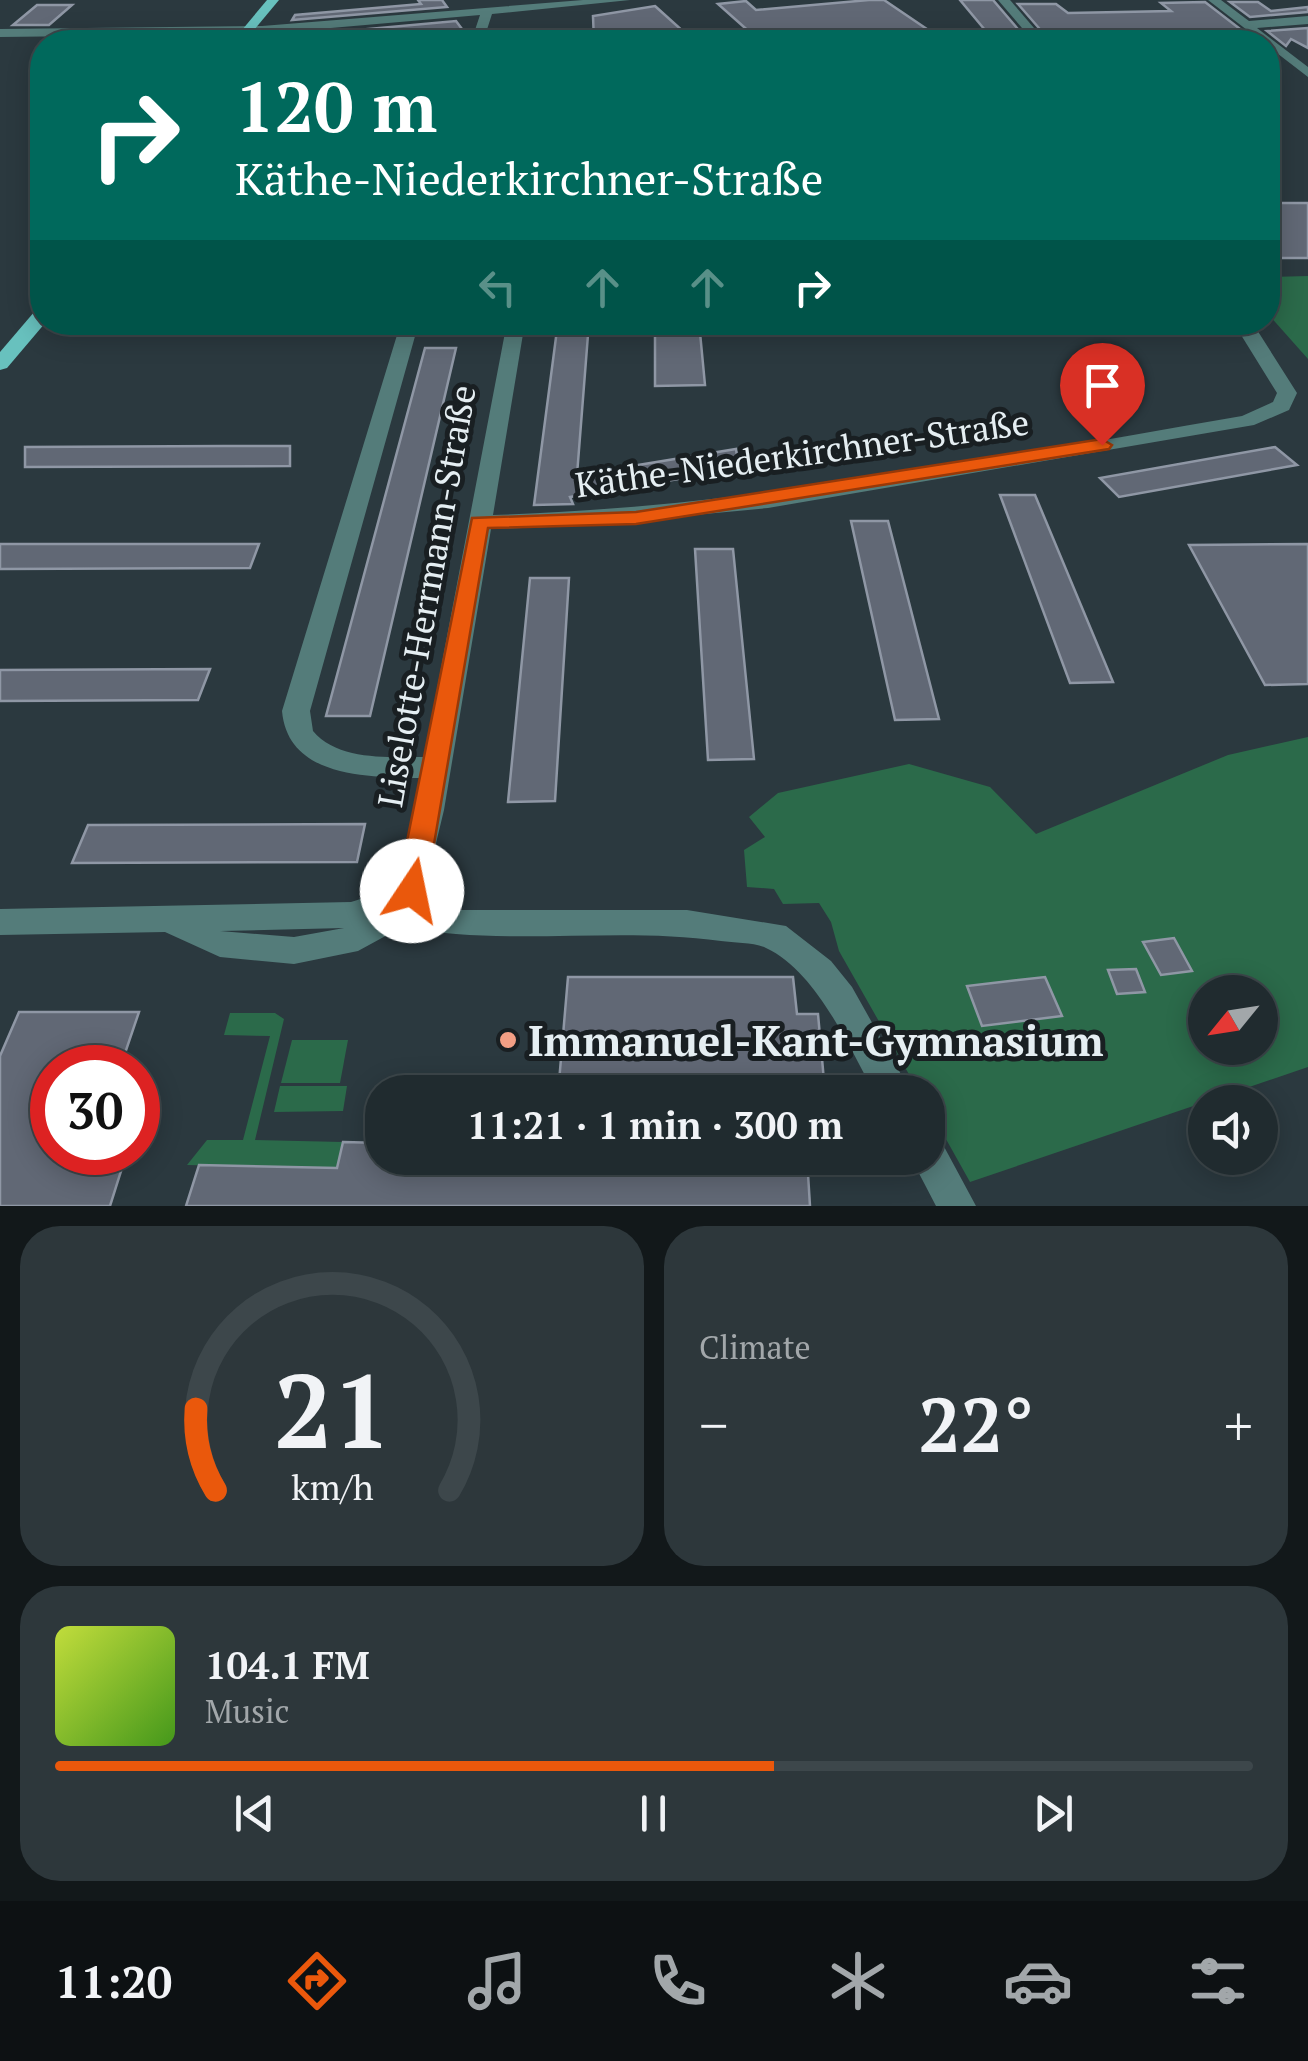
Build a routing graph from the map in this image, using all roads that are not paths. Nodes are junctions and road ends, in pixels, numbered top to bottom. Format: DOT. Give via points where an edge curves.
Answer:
graph roads {
  1 [pos="273,0"];
  2 [pos="281,0"];
  3 [pos="624,0"];
  4 [pos="1004,0"];
  5 [pos="1214,0"];
  6 [pos="525,4"];
  7 [pos="487,12"];
  8 [pos="1308,20"];
  9 [pos="1247,25"];
  10 [pos="254,30"];
  11 [pos="256,30"];
  12 [pos="316,30"];
  13 [pos="481,30"];
  14 [pos="1030,30"];
  15 [pos="1253,30"];
  16 [pos="0,33"];
  17 [pos="30,33"];
  18 [pos="1280,51"];
  19 [pos="1308,73"];
  20 [pos="30,322"];
  21 [pos="30,326"];
  22 [pos="26,330"];
  23 [pos="406,335"];
  24 [pos="514,335"];
  25 [pos="1251,335"];
  26 [pos="0,364"];
  27 [pos="479,522"];
  28 [pos="436,768"];
  29 [pos="414,873"];
  30 [pos="397,914"];
  31 [pos="172,920"];
  32 [pos="0,922"];
  33 [pos="884,1075"];
  34 [pos="940,1175"];
  35 [pos="957,1206"];
  1 -- 10 [label="main road"];
  2 -- 11 [label="main road"];
  3 -- 6 [label="street"];
  4 -- 14 [label="street"];
  5 -- 9 [label="street"];
  6 -- 7 [label="street"];
  7 -- 12 [label="street"];
  7 -- 13 [label="street"];
  8 -- 9 [label="street"];
  9 -- 15 [label="street"];
  16 -- 17 [label="street"];
  18 -- 19 [label="street"];
  20 -- 22 [label="main road"];
  21 -- 22 [label="main road"];
  22 -- 26 [label="main road"];
  23 -- 28 [label="street" via="296,712 300,737 320,753 372,766"];
  24 -- 27 [label="street, Liselotte-Herrmann-Straße"];
  25 -- 27 [label="street, Käthe-Niederkirchner-Straße" via="1286,393 1282,406 1246,421 651,516"];
  27 -- 28 [label="street, Liselotte-Herrmann-Straße"];
  28 -- 29 [label="street, Liselotte-Herrmann-Straße"];
  29 -- 30 [label="street, Liselotte-Herrmann-Straße" via="412,891"];
  29 -- 31 [label="street" via="395,898 351,916"];
  30 -- 31 [label="street" via="350,941 296,948 222,945"];
  30 -- 33 [label="street" via="450,923 687,923 774,936 819,971"];
  31 -- 32 [label="street"];
  34 -- 35 [label="street"];
}
